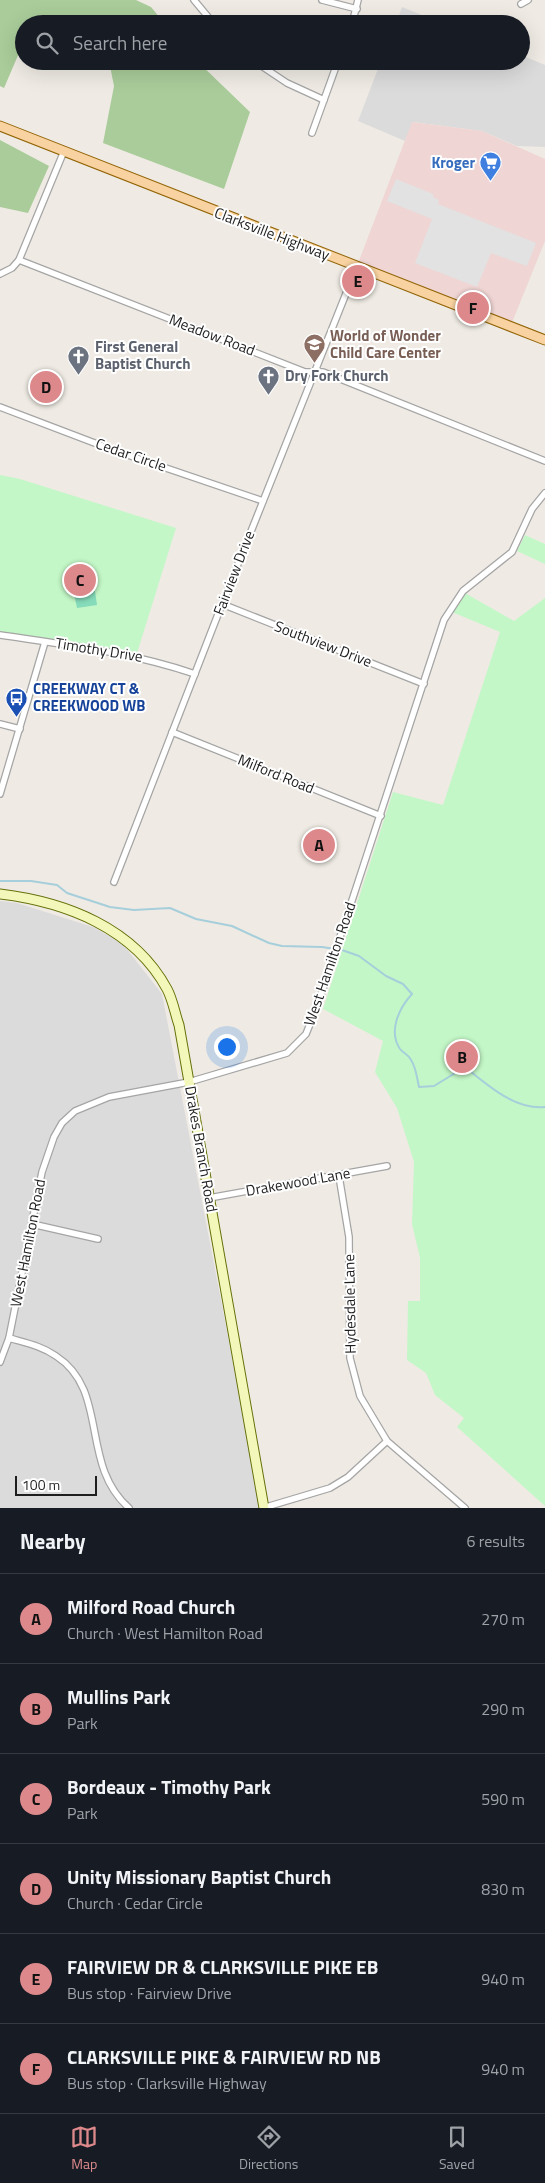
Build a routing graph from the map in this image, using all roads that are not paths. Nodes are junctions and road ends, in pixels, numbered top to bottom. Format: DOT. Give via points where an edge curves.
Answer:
graph roads {
  1 [pos="194,0"];
  2 [pos="322,0"];
  3 [pos="358,0"];
  4 [pos="528,0"];
  5 [pos="521,4"];
  6 [pos="357,9"];
  7 [pos="206,15"];
  8 [pos="355,15"];
  9 [pos="268,70"];
  10 [pos="335,70"];
  11 [pos="324,100"];
  12 [pos="0,126"];
  13 [pos="312,133"];
  14 [pos="64,152"];
  15 [pos="19,260"];
  16 [pos="358,266"];
  17 [pos="0,274"];
  18 [pos="545,340"];
  19 [pos="316,372"];
  20 [pos="0,407"];
  21 [pos="545,461"];
  22 [pos="545,493"];
  23 [pos="263,501"];
  24 [pos="222,604"];
  25 [pos="0,635"];
  26 [pos="44,642"];
  27 [pos="195,674"];
  28 [pos="424,684"];
  29 [pos="0,724"];
  30 [pos="20,729"];
  31 [pos="172,732"];
  32 [pos="0,794"];
  33 [pos="381,816"];
  34 [pos="114,882"];
  35 [pos="0,894"];
  36 [pos="189,1082"];
  37 [pos="387,1166"];
  38 [pos="339,1176"];
  39 [pos="209,1198"];
  40 [pos="32,1224"];
  41 [pos="98,1239"];
  42 [pos="10,1338"];
  43 [pos="0,1362"];
  44 [pos="388,1441"];
  45 [pos="460,1507"];
  46 [pos="129,1508"];
  47 [pos="264,1508"];
  1 -- 7 [label="street"];
  2 -- 6 [label="street"];
  3 -- 6 [label="street"];
  4 -- 5 [label="street"];
  6 -- 8 [label="street"];
  9 -- 11 [label="street"];
  10 -- 11 [label="street"];
  11 -- 13 [label="street"];
  12 -- 14 [label="main road, Clarksville Highway"];
  14 -- 15 [label="street"];
  14 -- 16 [label="main road, Clarksville Highway"];
  15 -- 17 [label="street"];
  15 -- 19 [label="street, Meadow Road" via="305,372"];
  16 -- 18 [label="main road, Clarksville Highway"];
  16 -- 19 [label="street, Fairview Drive"];
  19 -- 21 [label="street, Meadow Road"];
  19 -- 23 [label="street, Fairview Drive"];
  20 -- 23 [label="street, Cedar Circle"];
  22 -- 28 [label="street, West Hamilton Road" via="532,509 512,552 462,591 453,603 444,620"];
  23 -- 24 [label="street, Fairview Drive"];
  24 -- 27 [label="street, Fairview Drive"];
  24 -- 28 [label="street, Southview Drive"];
  25 -- 26 [label="street, Timothy Drive"];
  26 -- 27 [label="street, Timothy Drive" via="133,655"];
  26 -- 30 [label="street"];
  27 -- 31 [label="street, Fairview Drive"];
  28 -- 33 [label="street, West Hamilton Road"];
  29 -- 30 [label="street"];
  30 -- 32 [label="street"];
  31 -- 33 [label="street, Milford Road"];
  31 -- 34 [label="street, Fairview Drive"];
  33 -- 36 [label="street, West Hamilton Road" via="303,1039 294,1048 267,1060"];
  35 -- 36 [label="street, Drakes Branch Road" via="56,906 94,920 124,938 147,961 167,990 179,1026"];
  36 -- 39 [label="street, Drakes Branch Road"];
  36 -- 40 [label="street, West Hamilton Road" via="109,1097 75,1112 62,1123 42,1172"];
  37 -- 38 [label="street, Drakewood Lane"];
  38 -- 39 [label="street, Drakewood Lane"];
  38 -- 44 [label="street, Hydesdale Lane" via="349,1237 350,1358 360,1396"];
  39 -- 47 [label="street, Drakes Branch Road"];
  40 -- 41 [label="street"];
  40 -- 42 [label="street, West Hamilton Road"];
  42 -- 43 [label="street, West Hamilton Road"];
  42 -- 46 [label="street" via="58,1356 72,1370 89,1402 102,1471 110,1487"];
  44 -- 45 [label="street, Hydesdale Lane"];
  44 -- 47 [label="street" via="348,1477 330,1488"];
}
